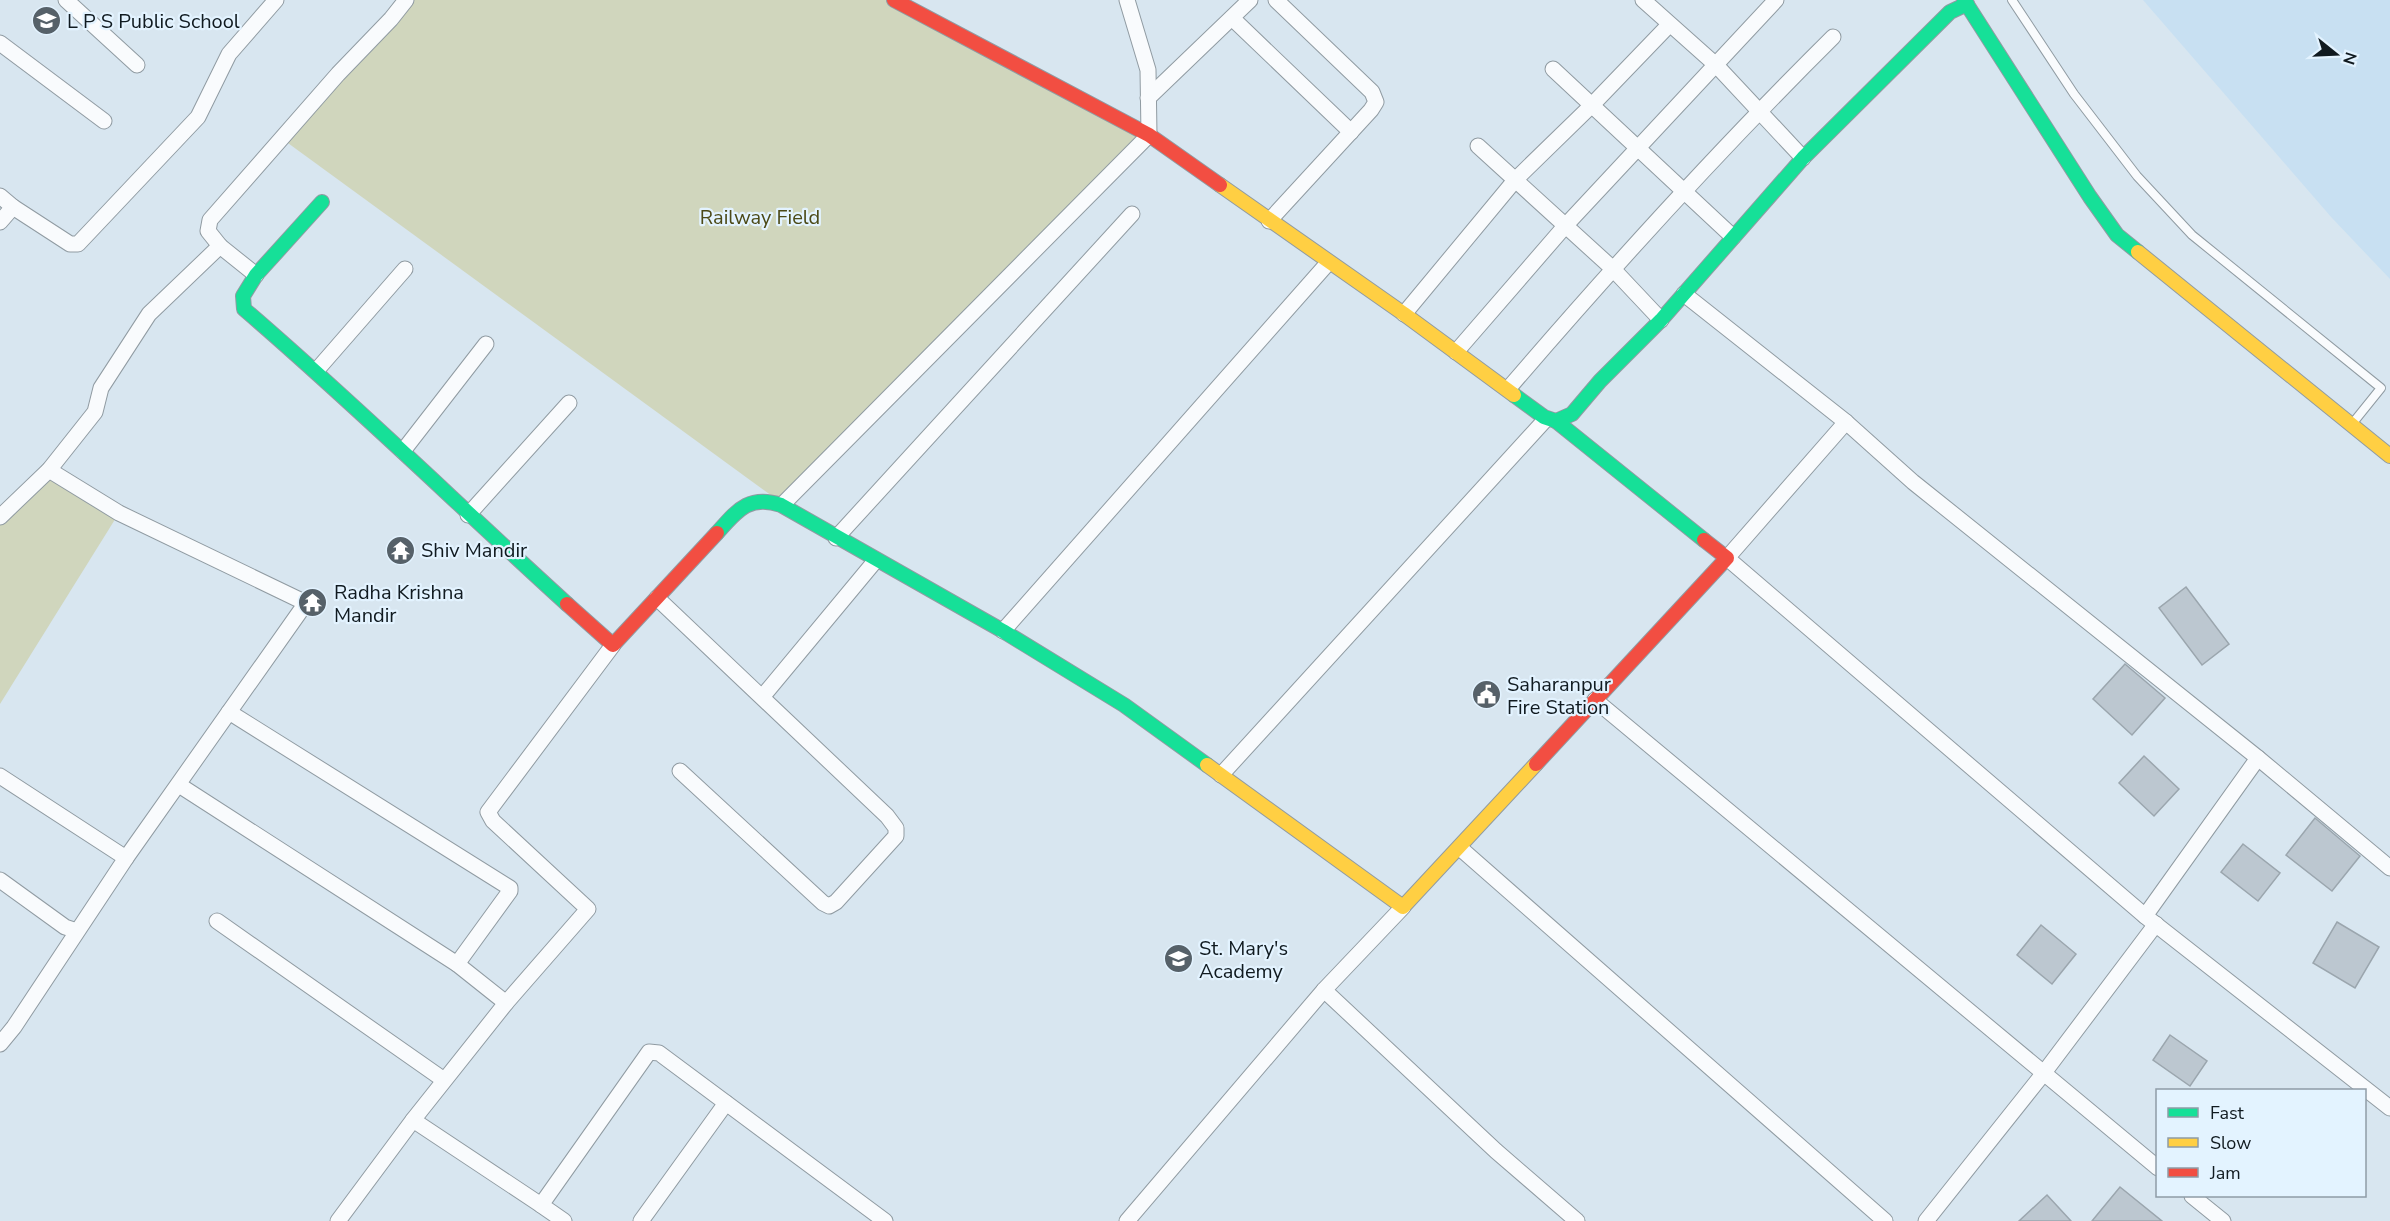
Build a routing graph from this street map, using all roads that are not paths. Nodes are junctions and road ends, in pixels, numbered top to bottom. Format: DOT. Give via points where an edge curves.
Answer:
graph roads {
  1 [pos="66,0"];
  2 [pos="276,0"];
  3 [pos="406,0"];
  4 [pos="894,0"];
  5 [pos="1250,0"];
  6 [pos="1276,0"];
  7 [pos="1643,0"];
  8 [pos="1776,0"];
  9 [pos="2012,0"];
  10 [pos="1128,1"];
  11 [pos="1965,2"];
  12 [pos="1232,18"];
  13 [pos="1668,24"];
  14 [pos="1833,38"];
  15 [pos="0,43"];
  16 [pos="136,65"];
  17 [pos="1716,65"];
  18 [pos="1553,69"];
  19 [pos="1148,98"];
  20 [pos="1591,106"];
  21 [pos="1758,111"];
  22 [pos="104,121"];
  23 [pos="1351,132"];
  24 [pos="1149,135"];
  25 [pos="1478,146"];
  26 [pos="1638,147"];
  27 [pos="1803,158"];
  28 [pos="1516,180"];
  29 [pos="1684,191"];
  30 [pos="0,196"];
  31 [pos="322,202"];
  32 [pos="13,207"];
  33 [pos="1132,214"];
  34 [pos="1269,221"];
  35 [pos="0,222"];
  36 [pos="1566,225"];
  37 [pos="1733,237"];
  38 [pos="220,246"];
  39 [pos="1328,263"];
  40 [pos="1612,268"];
  41 [pos="405,270"];
  42 [pos="256,275"];
  43 [pos="1684,294"];
  44 [pos="1404,314"];
  45 [pos="1661,320"];
  46 [pos="486,344"];
  47 [pos="1456,352"];
  48 [pos="316,371"];
  49 [pos="1508,389"];
  50 [pos="569,403"];
  51 [pos="1551,420"];
  52 [pos="1846,422"];
  53 [pos="2351,425"];
  54 [pos="403,451"];
  55 [pos="2390,456"];
  56 [pos="49,470"];
  57 [pos="783,504"];
  58 [pos="468,515"];
  59 [pos="0,517"];
  60 [pos="836,538"];
  61 [pos="1727,558"];
  62 [pos="876,560"];
  63 [pos="657,598"];
  64 [pos="1003,631"];
  65 [pos="613,645"];
  66 [pos="763,696"];
  67 [pos="1595,700"];
  68 [pos="229,712"];
  69 [pos="2258,758"];
  70 [pos="680,771"];
  71 [pos="1221,774"];
  72 [pos="0,776"];
  73 [pos="179,785"];
  74 [pos="1460,848"];
  75 [pos="126,858"];
  76 [pos="2390,868"];
  77 [pos="0,880"];
  78 [pos="1403,907"];
  79 [pos="2151,920"];
  80 [pos="217,921"];
  81 [pos="77,931"];
  82 [pos="457,964"];
  83 [pos="1324,990"];
  84 [pos="506,1003"];
  85 [pos="0,1044"];
  86 [pos="2043,1074"];
  87 [pos="444,1080"];
  88 [pos="2366,1089"];
  89 [pos="2366,1089"];
  90 [pos="726,1103"];
  91 [pos="2390,1108"];
  92 [pos="413,1120"];
  93 [pos="2156,1167"];
  94 [pos="2193,1197"];
  95 [pos="541,1204"];
  96 [pos="338,1221"];
  97 [pos="564,1221"];
  98 [pos="641,1221"];
  99 [pos="885,1221"];
  100 [pos="1127,1221"];
  101 [pos="1577,1221"];
  102 [pos="1885,1221"];
  103 [pos="1926,1221"];
  104 [pos="2223,1221"];
  1 -- 16 [label="street"];
  2 -- 32 [label="street" via="229,54 198,117 78,244 70,244"];
  3 -- 38 [label="street" via="210,220 208,231"];
  4 -- 24 [label="street"];
  5 -- 12 [label="street"];
  6 -- 23 [label="street" via="1376,98 1375,106"];
  7 -- 13 [label="street"];
  8 -- 17 [label="street"];
  9 -- 53 [label="lane" via="2074,94 2137,176 2192,235 2380,388"];
  10 -- 19 [label="street" via="1148,70"];
  11 -- 27 [label="street" via="1950,12"];
  11 -- 53 [label="street" via="2117,235"];
  12 -- 19 [label="street"];
  12 -- 23 [label="street"];
  13 -- 17 [label="street"];
  13 -- 20 [label="street"];
  14 -- 21 [label="street"];
  15 -- 22 [label="street"];
  17 -- 21 [label="street"];
  17 -- 26 [label="street"];
  18 -- 20 [label="street"];
  19 -- 24 [label="street"];
  20 -- 26 [label="street"];
  20 -- 28 [label="street"];
  21 -- 27 [label="street"];
  21 -- 29 [label="street"];
  23 -- 34 [label="street"];
  24 -- 34 [label="street"];
  24 -- 57 [label="street"];
  25 -- 28 [label="street"];
  26 -- 29 [label="street"];
  26 -- 36 [label="street"];
  27 -- 37 [label="street"];
  28 -- 36 [label="street"];
  28 -- 44 [label="street"];
  29 -- 37 [label="street"];
  29 -- 40 [label="street"];
  30 -- 32 [label="street"];
  31 -- 42 [label="street"];
  32 -- 35 [label="street"];
  33 -- 60 [label="street"];
  34 -- 39 [label="street"];
  36 -- 40 [label="street"];
  36 -- 47 [label="street"];
  37 -- 43 [label="street"];
  38 -- 42 [label="street"];
  38 -- 56 [label="street" via="149,314 101,388 95,412"];
  39 -- 44 [label="street"];
  39 -- 64 [label="street"];
  40 -- 45 [label="street"];
  40 -- 49 [label="street"];
  41 -- 48 [label="street"];
  42 -- 48 [label="street" via="243,296 244,309"];
  43 -- 45 [label="street"];
  43 -- 52 [label="street"];
  44 -- 47 [label="street"];
  45 -- 51 [label="street" via="1572,414"];
  46 -- 54 [label="street"];
  47 -- 49 [label="street"];
  48 -- 54 [label="street"];
  49 -- 51 [label="street"];
  50 -- 58 [label="street"];
  51 -- 61 [label="street"];
  51 -- 71 [label="street"];
  52 -- 61 [label="street"];
  52 -- 69 [label="street" via="1913,482"];
  53 -- 55 [label="street"];
  54 -- 58 [label="street"];
  56 -- 59 [label="street"];
  56 -- 68 [label="street" via="119,513 306,603"];
  57 -- 60 [label="street"];
  57 -- 63 [label="street" via="758,501 741,507"];
  58 -- 65 [label="street"];
  60 -- 62 [label="street"];
  61 -- 67 [label="street"];
  61 -- 79 [label="street"];
  62 -- 64 [label="street"];
  62 -- 66 [label="street"];
  63 -- 65 [label="street"];
  63 -- 66 [label="street"];
  64 -- 71 [label="street" via="1124,705"];
  65 -- 84 [label="street" via="488,812 588,909"];
  66 -- 70 [label="street" via="896,828 894,840 836,902 831,906 823,903"];
  67 -- 74 [label="street"];
  67 -- 86 [label="street"];
  68 -- 73 [label="street"];
  68 -- 82 [label="street" via="510,888"];
  69 -- 76 [label="street"];
  69 -- 79 [label="street"];
  71 -- 78 [label="street"];
  72 -- 75 [label="street"];
  73 -- 75 [label="street"];
  73 -- 82 [label="street"];
  74 -- 78 [label="street"];
  74 -- 102 [label="street"];
  75 -- 81 [label="street"];
  77 -- 81 [label="street" via="65,927"];
  78 -- 83 [label="street"];
  79 -- 86 [label="street"];
  79 -- 89 [label="street"];
  80 -- 87 [label="street"];
  81 -- 85 [label="street"];
  82 -- 84 [label="street"];
  83 -- 100 [label="street"];
  83 -- 101 [label="street"];
  84 -- 87 [label="street"];
  86 -- 93 [label="street"];
  86 -- 103 [label="street"];
  87 -- 92 [label="street"];
  88 -- 91 [label="street"];
  90 -- 95 [label="street" via="659,1053 649,1052"];
  90 -- 98 [label="street"];
  90 -- 99 [label="street"];
  92 -- 95 [label="street"];
  92 -- 96 [label="street"];
  94 -- 104 [label="street"];
  95 -- 97 [label="street"];
}
